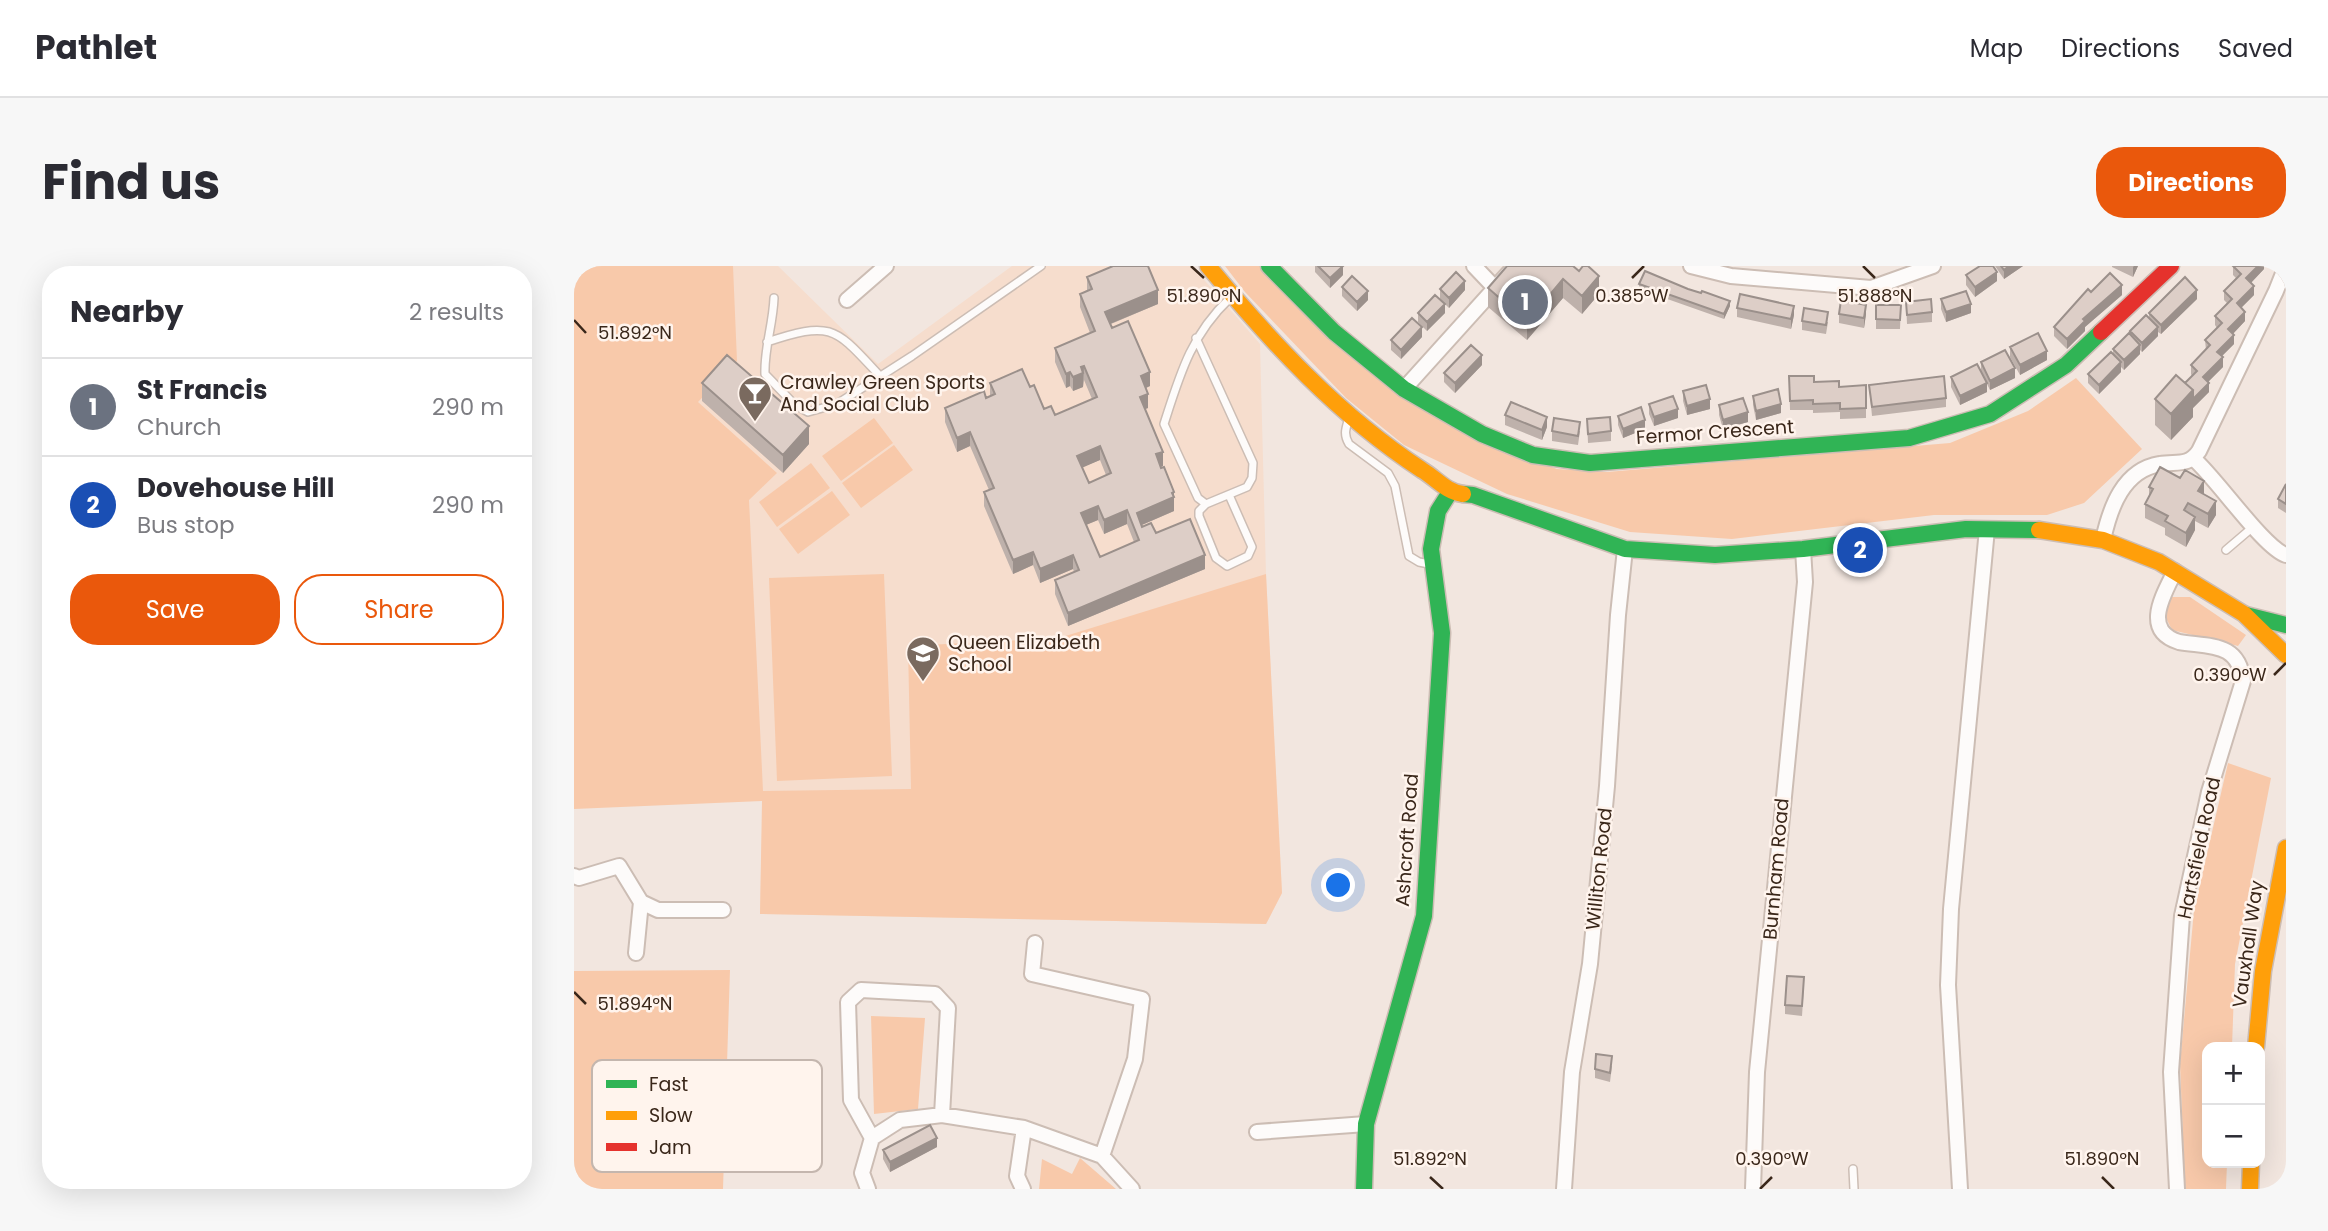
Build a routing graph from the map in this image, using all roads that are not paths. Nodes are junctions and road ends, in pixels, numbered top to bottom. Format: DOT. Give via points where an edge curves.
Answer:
graph roads {
  1 [pos="1041,266"];
  2 [pos="1208,266"];
  3 [pos="1269,266"];
  4 [pos="1474,266"];
  5 [pos="1515,266"];
  6 [pos="1691,266"];
  7 [pos="1780,266"];
  8 [pos="1933,266"];
  9 [pos="2171,266"];
  10 [pos="2286,266"];
  11 [pos="882,267"];
  12 [pos="1778,281"];
  13 [pos="1495,288"];
  14 [pos="1232,296"];
  15 [pos="774,298"];
  16 [pos="847,300"];
  17 [pos="1196,338"];
  18 [pos="767,342"];
  19 [pos="880,376"];
  20 [pos="1404,389"];
  21 [pos="1349,417"];
  22 [pos="2194,459"];
  23 [pos="1450,492"];
  24 [pos="1229,495"];
  25 [pos="1206,504"];
  26 [pos="2254,526"];
  27 [pos="1987,529"];
  28 [pos="2104,540"];
  29 [pos="1625,549"];
  30 [pos="1802,549"];
  31 [pos="2226,550"];
  32 [pos="2286,555"];
  33 [pos="1433,565"];
  34 [pos="2175,571"];
  35 [pos="2244,614"];
  36 [pos="2286,625"];
  37 [pos="2286,655"];
  38 [pos="2286,848"];
  39 [pos="574,876"];
  40 [pos="641,902"];
  41 [pos="723,910"];
  42 [pos="1035,943"];
  43 [pos="636,953"];
  44 [pos="2256,1042"];
  45 [pos="942,1115"];
  46 [pos="1366,1124"];
  47 [pos="1024,1128"];
  48 [pos="1257,1132"];
  49 [pos="872,1138"];
  50 [pos="1102,1156"];
  51 [pos="2251,1168"];
  52 [pos="1853,1169"];
  53 [pos="868,1189"];
  54 [pos="1023,1189"];
  55 [pos="1132,1189"];
  56 [pos="1364,1189"];
  57 [pos="1564,1189"];
  58 [pos="1753,1189"];
  59 [pos="1854,1189"];
  60 [pos="1960,1189"];
  61 [pos="2177,1189"];
  62 [pos="2250,1189"];
  1 -- 19 [label="lane"];
  2 -- 14 [label="street"];
  3 -- 20 [label="street, Fermor Crescent" via="1334,332"];
  4 -- 13 [label="street"];
  5 -- 13 [label="street"];
  6 -- 12 [label="street"];
  7 -- 12 [label="street"];
  8 -- 12 [label="street" via="1871,288"];
  9 -- 20 [label="street, Fermor Crescent" via="2066,365 1990,414 1909,438 1590,463 1533,455 1482,434"];
  10 -- 22 [label="street"];
  11 -- 16 [label="street"];
  13 -- 20 [label="street"];
  14 -- 17 [label="lane"];
  14 -- 21 [label="street"];
  15 -- 18 [label="lane"];
  17 -- 24 [label="lane" via="1253,463 1247,487"];
  17 -- 25 [label="lane" via="1164,424 1198,498"];
  18 -- 19 [label="lane" via="819,328 844,338"];
  18 -- 19 [label="lane" via="765,374 808,412 837,404"];
  21 -- 23 [label="street"];
  21 -- 33 [label="lane" via="1345,438 1388,473 1395,486 1409,556"];
  22 -- 26 [label="street"];
  22 -- 28 [label="street" via="2140,471 2113,501"];
  23 -- 29 [label="street" via="1474,495"];
  23 -- 33 [label="street, Ashcroft Road" via="1438,511"];
  24 -- 25 [label="lane"];
  24 -- 25 [label="lane" via="1252,547 1248,556 1227,566 1216,558 1199,516"];
  26 -- 31 [label="lane"];
  26 -- 32 [label="street" via="2269,546"];
  27 -- 28 [label="street" via="2039,530"];
  27 -- 30 [label="street"];
  27 -- 60 [label="street" via="1951,909 1948,985"];
  28 -- 34 [label="street"];
  29 -- 30 [label="street" via="1715,555"];
  29 -- 57 [label="street, Williton Road" via="1598,882 1572,1072"];
  30 -- 58 [label="street, Burnham Road" via="1805,582 1757,1072"];
  33 -- 46 [label="street, Ashcroft Road" via="1442,633 1424,916"];
  34 -- 35 [label="street"];
  34 -- 61 [label="street, Hartsfield Road" via="2158,613 2162,631 2179,642 2229,651 2242,667 2243,681 2209,792 2182,916 2171,1072"];
  35 -- 36 [label="street"];
  35 -- 37 [label="street"];
  38 -- 44 [label="street, Vauxhall Way" via="2263,971"];
  39 -- 40 [label="street" via="619,866"];
  40 -- 41 [label="street" via="658,911"];
  40 -- 43 [label="street"];
  42 -- 50 [label="street" via="1032,974 1142,999 1135,1059"];
  45 -- 47 [label="street"];
  45 -- 49 [label="street" via="900,1119"];
  45 -- 49 [label="street" via="948,1007 935,994 861,990 848,1002 851,1100"];
  46 -- 48 [label="street"];
  46 -- 56 [label="street, Ashcroft Road"];
  47 -- 50 [label="street"];
  47 -- 54 [label="street" via="1017,1176"];
  49 -- 53 [label="street" via="862,1173"];
  50 -- 55 [label="street"];
  51 -- 62 [label="street"];
  52 -- 59 [label="lane"];
}
